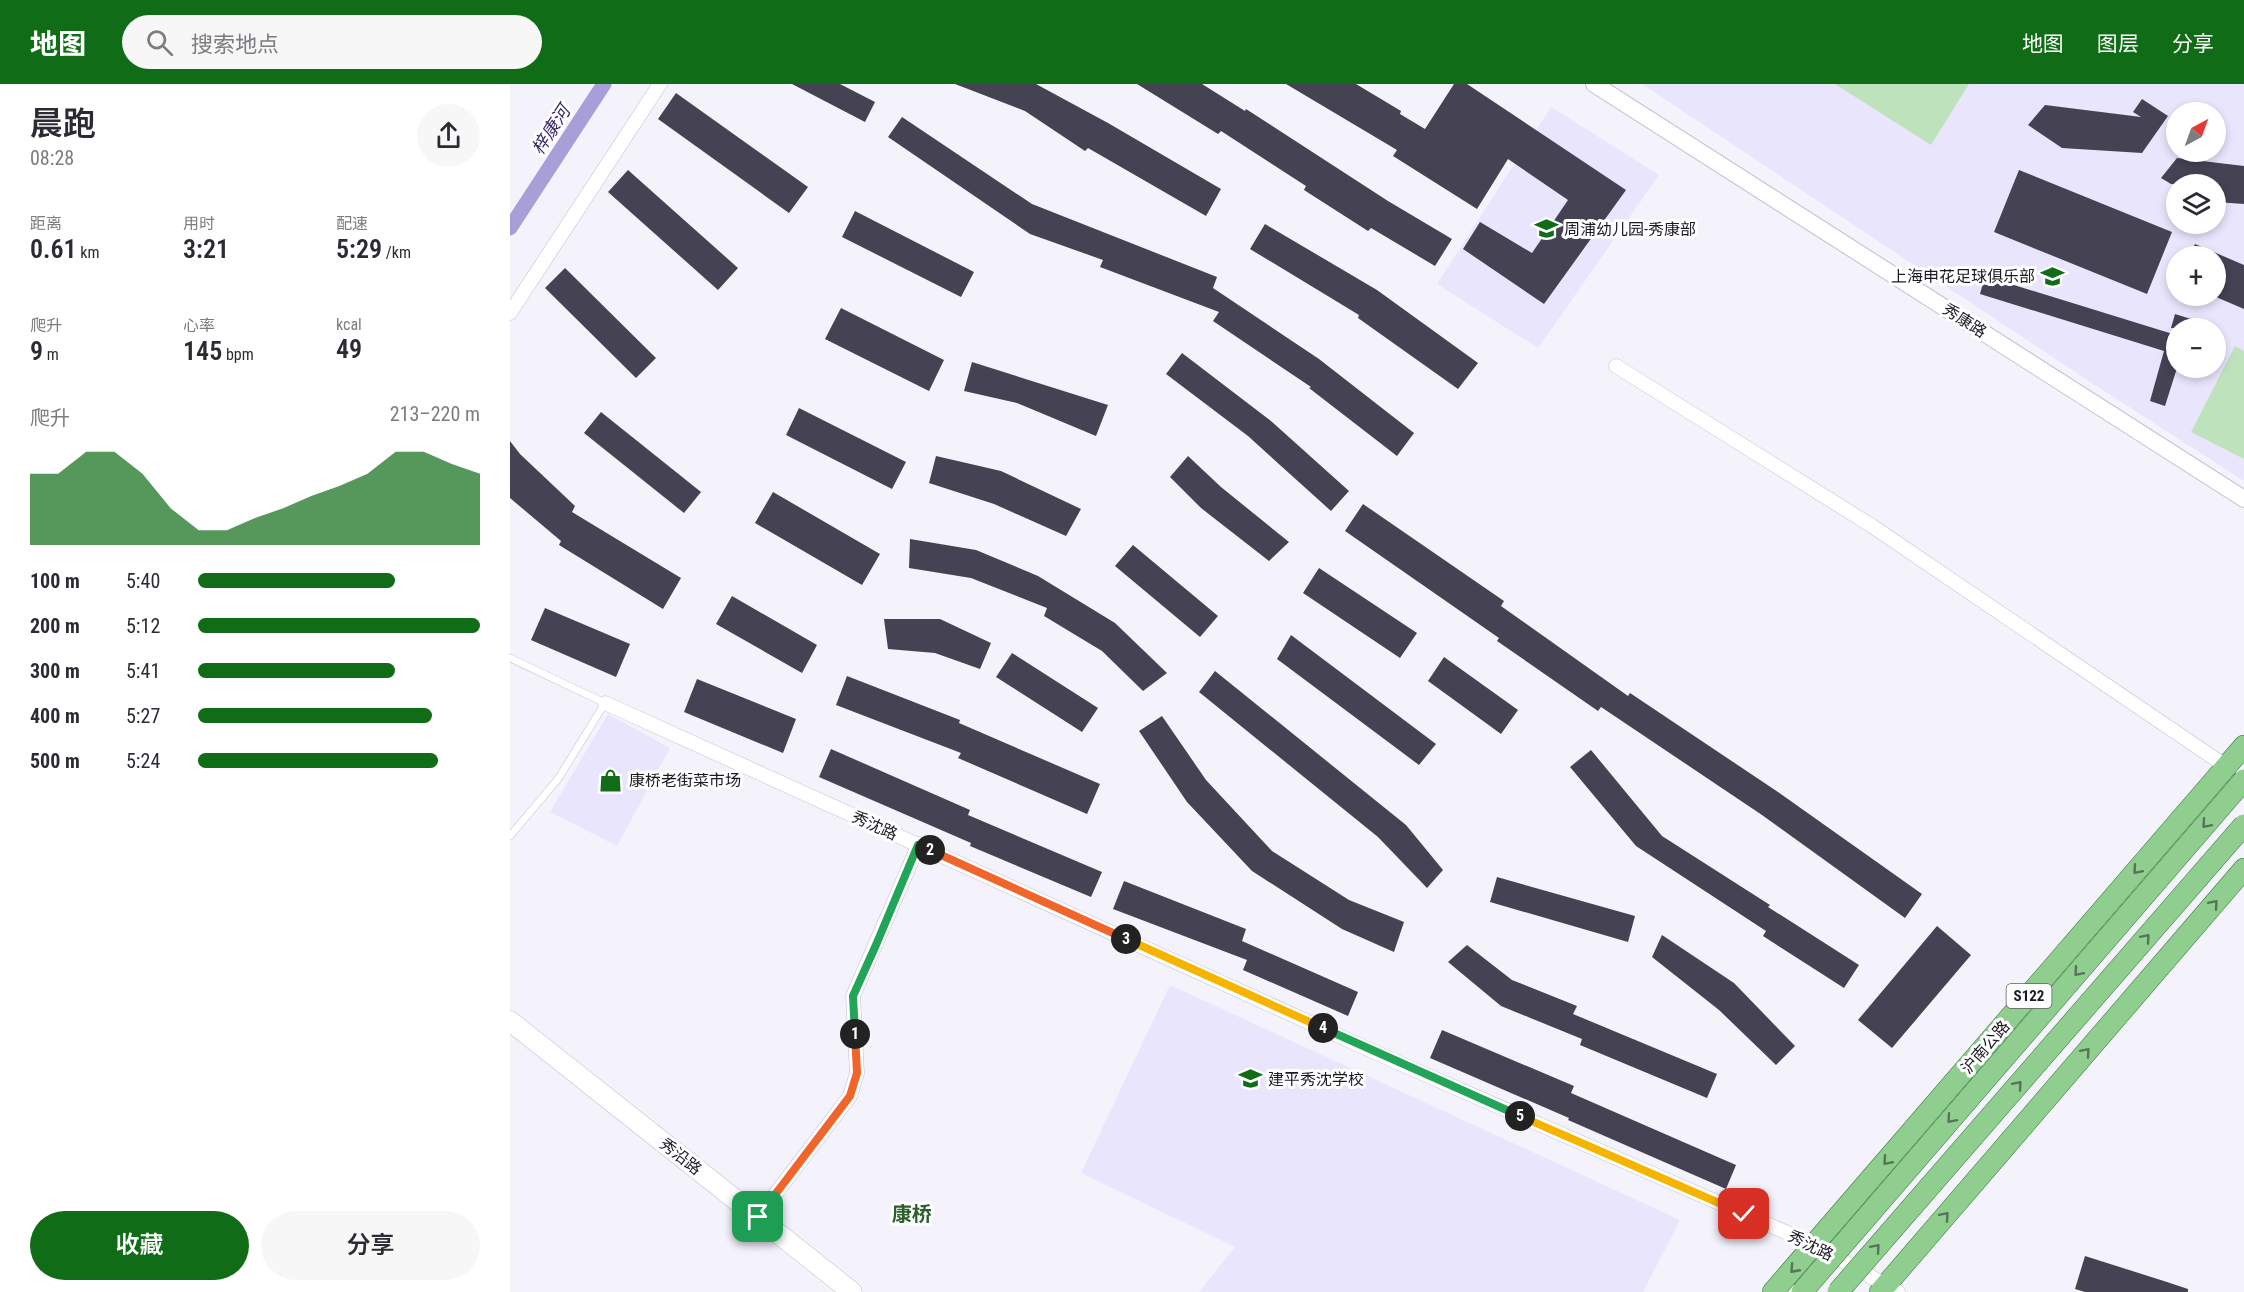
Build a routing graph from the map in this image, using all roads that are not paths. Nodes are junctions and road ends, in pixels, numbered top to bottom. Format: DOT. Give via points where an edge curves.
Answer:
graph roads {
  1 [pos="660,84"];
  2 [pos="1594,84"];
  3 [pos="510,313"];
  4 [pos="1616,366"];
  5 [pos="2244,499"];
  6 [pos="510,658"];
  7 [pos="605,703"];
  8 [pos="2244,746"];
  9 [pos="2227,767"];
  10 [pos="2244,780"];
  11 [pos="2244,825"];
  12 [pos="510,836"];
  13 [pos="918,844"];
  14 [pos="2244,869"];
  15 [pos="510,1021"];
  16 [pos="758,1217"];
  17 [pos="1815,1245"];
  18 [pos="1888,1290"];
  19 [pos="852,1292"];
  20 [pos="1773,1292"];
  21 [pos="1802,1292"];
  22 [pos="1838,1292"];
  1 -- 3 [label="street"];
  2 -- 5 [label="street, 秀康路"];
  4 -- 9 [label="street" via="1872,526"];
  6 -- 7 [label="lane"];
  7 -- 12 [label="lane" via="558,779"];
  7 -- 13 [label="street, 秀沈路"];
  8 -- 9 [label="main road, 沪南公路 / S122"];
  9 -- 17 [label="main road, 沪南公路 / S122, one-way"];
  10 -- 21 [label="main road, one-way, bridge"];
  22 -- 11 [label="main road, one-way, bridge"];
  13 -- 16 [label="street" via="853,996 857,1073 850,1096"];
  13 -- 17 [label="street, 秀沈路" via="1390,1059"];
  18 -- 14 [label="main road, one-way"];
  15 -- 16 [label="main road, 秀沿路"];
  16 -- 19 [label="main road, 秀沿路"];
  17 -- 18 [label="street, 秀沈路"];
  17 -- 20 [label="main road, 沪南公路 / S122, one-way"];
}
